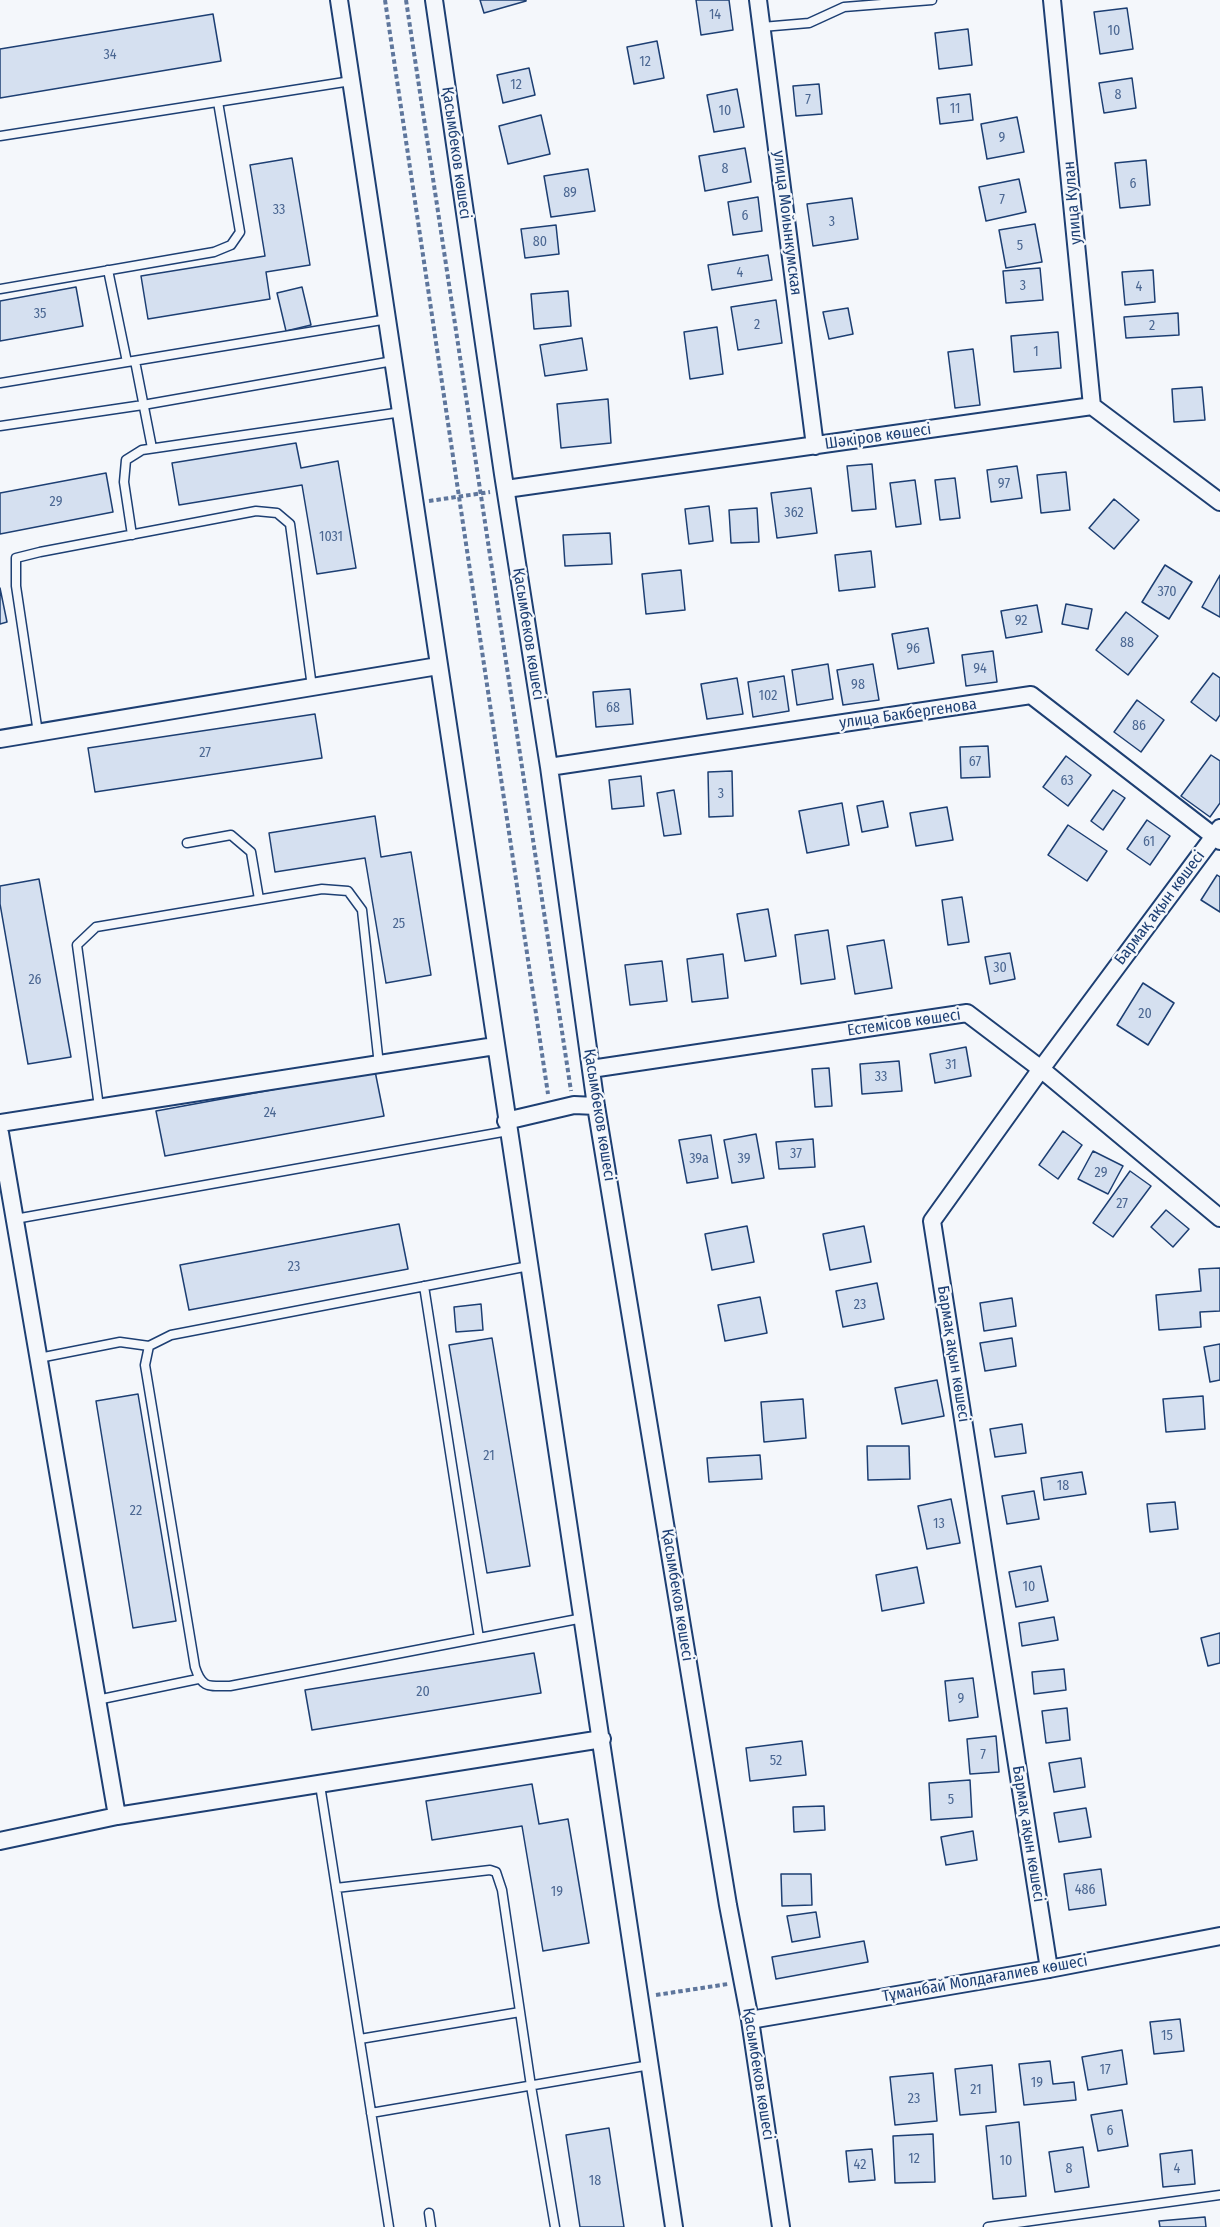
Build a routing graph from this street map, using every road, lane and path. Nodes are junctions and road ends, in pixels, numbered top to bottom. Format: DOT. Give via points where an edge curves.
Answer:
graph roads {
  1 [pos="339,0"];
  2 [pos="385,0"];
  3 [pos="406,0"];
  4 [pos="434,0"];
  5 [pos="758,0"];
  6 [pos="932,0"];
  7 [pos="1051,0"];
  8 [pos="762,27"];
  9 [pos="351,81"];
  10 [pos="218,102"];
  11 [pos="0,136"];
  12 [pos="108,270"];
  13 [pos="0,289"];
  14 [pos="388,319"];
  15 [pos="131,361"];
  16 [pos="393,361"];
  17 [pos="0,382"];
  18 [pos="143,405"];
  19 [pos="1092,406"];
  20 [pos="402,412"];
  21 [pos="0,426"];
  22 [pos="815,446"];
  23 [pos="152,448"];
  24 [pos="506,489"];
  25 [pos="479,494"];
  26 [pos="461,497"];
  27 [pos="1220,502"];
  28 [pos="415,503"];
  29 [pos="132,535"];
  30 [pos="438,666"];
  31 [pos="312,687"];
  32 [pos="38,733"];
  33 [pos="0,739"];
  34 [pos="549,767"];
  35 [pos="1218,835"];
  36 [pos="187,843"];
  37 [pos="259,899"];
  38 [pos="495,1046"];
  39 [pos="379,1065"];
  40 [pos="591,1069"];
  41 [pos="1041,1069"];
  42 [pos="574,1105"];
  43 [pos="596,1106"];
  44 [pos="99,1107"];
  45 [pos="551,1110"];
  46 [pos="0,1123"];
  47 [pos="507,1126"];
  48 [pos="0,1133"];
  49 [pos="4,1180"];
  50 [pos="1220,1218"];
  51 [pos="15,1219"];
  52 [pos="529,1266"];
  53 [pos="424,1286"];
  54 [pos="149,1346"];
  55 [pos="39,1358"];
  56 [pos="583,1618"];
  57 [pos="479,1638"];
  58 [pos="198,1679"];
  59 [pos="97,1700"];
  60 [pos="602,1739"];
  61 [pos="320,1785"];
  62 [pos="117,1816"];
  63 [pos="0,1841"];
  64 [pos="336,1888"];
  65 [pos="1220,1936"];
  66 [pos="1049,1969"];
  67 [pos="743,1981"];
  68 [pos="640,1997"];
  69 [pos="520,2013"];
  70 [pos="750,2020"];
  71 [pos="360,2039"];
  72 [pos="650,2065"];
  73 [pos="531,2086"];
  74 [pos="371,2113"];
  75 [pos="1220,2195"];
  76 [pos="429,2213"];
  77 [pos="389,2227"];
  78 [pos="431,2227"];
  79 [pos="555,2227"];
  80 [pos="674,2227"];
  81 [pos="781,2227"];
  82 [pos="988,2227"];
  1 -- 9 [label="street"];
  2 -- 26 [label="path"];
  3 -- 25 [label="path"];
  4 -- 24 [label="street, Қасымбеков көшесі"];
  5 -- 8 [label="street, улица Мойынкумская"];
  6 -- 8 [label="lane" via="844,7 809,23"];
  7 -- 19 [label="street, улица Кулан"];
  8 -- 22 [label="street, улица Мойынкумская"];
  9 -- 10 [label="lane"];
  9 -- 14 [label="street"];
  10 -- 11 [label="lane"];
  10 -- 12 [label="lane" via="240,232 231,244 214,252"];
  12 -- 13 [label="lane"];
  12 -- 15 [label="lane"];
  14 -- 15 [label="lane"];
  14 -- 16 [label="street"];
  15 -- 17 [label="lane"];
  15 -- 18 [label="lane"];
  16 -- 18 [label="lane"];
  16 -- 20 [label="street"];
  18 -- 21 [label="lane"];
  18 -- 23 [label="lane"];
  19 -- 22 [label="street, Шәкіров көшесі"];
  19 -- 27 [label="street"];
  20 -- 23 [label="lane"];
  20 -- 28 [label="street"];
  22 -- 24 [label="street, Шәкіров көшесі"];
  23 -- 29 [label="lane" via="126,460 124,482"];
  24 -- 34 [label="street, Қасымбеков көшесі"];
  25 -- 26 [label="path"];
  25 -- 42 [label="path"];
  26 -- 28 [label="path"];
  26 -- 45 [label="path"];
  28 -- 30 [label="street"];
  29 -- 31 [label="lane" via="256,511 277,513 290,524"];
  29 -- 32 [label="lane" via="16,558 16,586"];
  30 -- 31 [label="street"];
  30 -- 38 [label="street"];
  31 -- 32 [label="street"];
  32 -- 33 [label="street"];
  34 -- 35 [label="street, улица Бакбергенова" via="1031,696"];
  34 -- 40 [label="street, Қасымбеков көшесі"];
  35 -- 41 [label="street, Бармақ ақын көшесі"];
  36 -- 37 [label="lane" via="231,835 243,844 251,852"];
  37 -- 39 [label="lane" via="322,889 348,891 362,910"];
  37 -- 44 [label="lane" via="96,927 77,945"];
  38 -- 39 [label="street"];
  38 -- 47 [label="street"];
  39 -- 44 [label="street"];
  40 -- 41 [label="street, Естемісов көшесі" via="967,1013"];
  40 -- 43 [label="street, Қасымбеков көшесі"];
  41 -- 50 [label="street, Естемісов көшесі"];
  41 -- 66 [label="street, Бармақ ақын көшесі" via="932,1221"];
  42 -- 43 [label="street"];
  42 -- 45 [label="street"];
  43 -- 67 [label="street, Қасымбеков көшесі"];
  44 -- 46 [label="street"];
  45 -- 47 [label="street"];
  47 -- 51 [label="lane"];
  47 -- 52 [label="street"];
  48 -- 49 [label="street"];
  49 -- 51 [label="street"];
  51 -- 55 [label="street"];
  52 -- 53 [label="lane"];
  52 -- 56 [label="street"];
  53 -- 54 [label="lane" via="171,1335"];
  53 -- 57 [label="lane"];
  54 -- 55 [label="lane" via="120,1342"];
  54 -- 58 [label="lane" via="145,1365"];
  55 -- 59 [label="street"];
  56 -- 57 [label="lane"];
  56 -- 60 [label="street"];
  57 -- 58 [label="lane" via="230,1686 208,1686"];
  58 -- 59 [label="lane"];
  59 -- 62 [label="street"];
  60 -- 61 [label="street"];
  60 -- 68 [label="street"];
  61 -- 62 [label="street"];
  61 -- 64 [label="lane"];
  62 -- 63 [label="street"];
  64 -- 69 [label="lane" via="496,1872"];
  64 -- 71 [label="lane"];
  65 -- 66 [label="street, Тұманбай Молдағалиев көшесі"];
  66 -- 70 [label="street, Тұманбай Молдағалиев көшесі"];
  67 -- 68 [label="path"];
  67 -- 70 [label="street, Қасымбеков көшесі"];
  68 -- 72 [label="street"];
  69 -- 71 [label="lane"];
  69 -- 73 [label="lane"];
  70 -- 81 [label="street, Қасымбеков көшесі"];
  71 -- 74 [label="lane"];
  72 -- 73 [label="lane"];
  72 -- 80 [label="street"];
  73 -- 74 [label="lane"];
  73 -- 79 [label="lane"];
  74 -- 77 [label="lane"];
  75 -- 82 [label="lane"];
  76 -- 78 [label="lane"];
}
